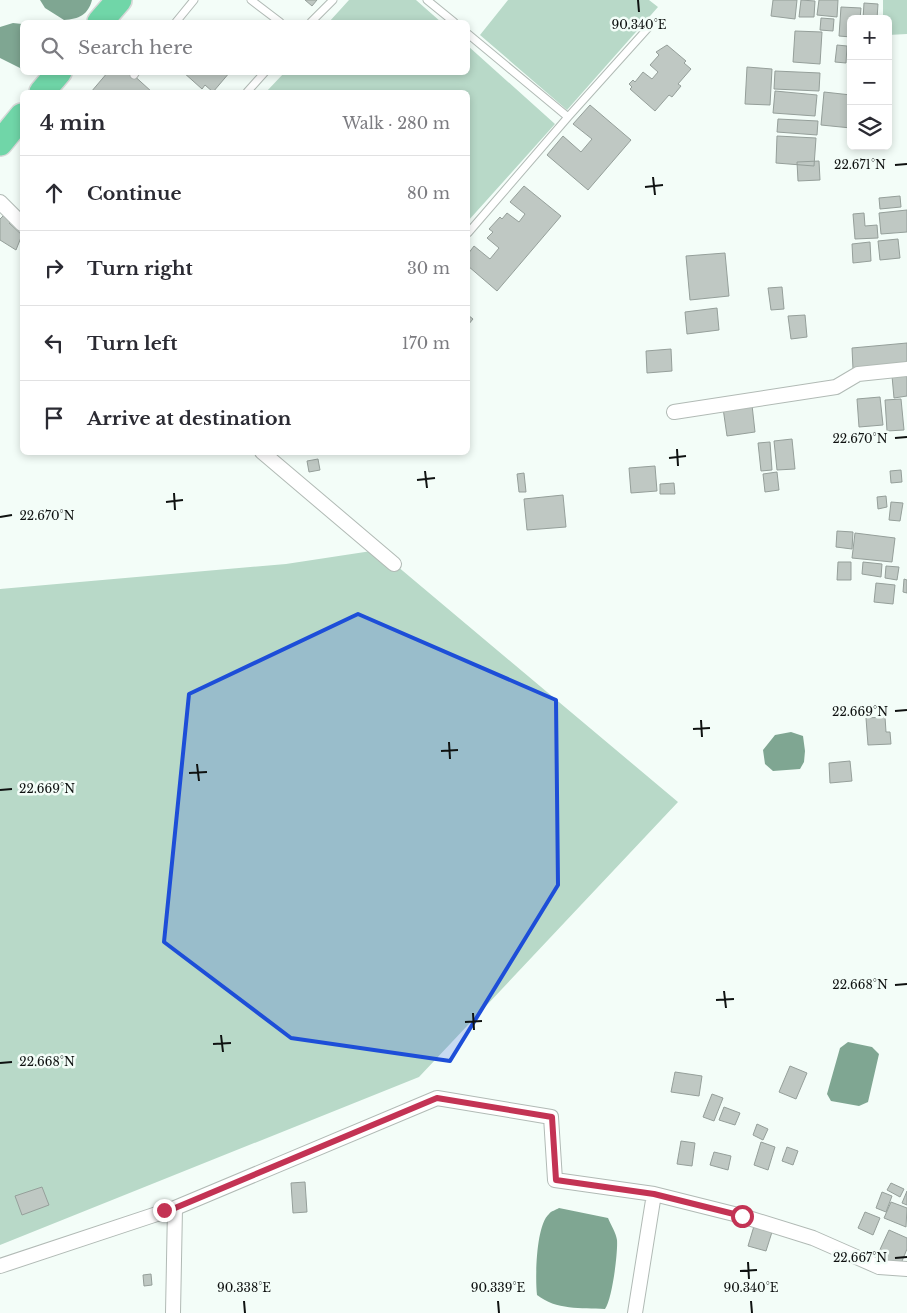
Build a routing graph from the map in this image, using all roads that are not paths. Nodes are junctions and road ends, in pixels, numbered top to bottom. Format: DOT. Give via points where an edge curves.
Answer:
graph roads {
  1 [pos="119,0"];
  2 [pos="194,0"];
  3 [pos="251,0"];
  4 [pos="333,0"];
  5 [pos="427,0"];
  6 [pos="102,20"];
  7 [pos="178,20"];
  8 [pos="277,20"];
  9 [pos="313,20"];
  10 [pos="452,20"];
  11 [pos="648,28"];
  12 [pos="470,36"];
  13 [pos="56,75"];
  14 [pos="262,75"];
  15 [pos="44,90"];
  16 [pos="248,90"];
  17 [pos="568,117"];
  18 [pos="20,118"];
  19 [pos="0,143"];
  20 [pos="0,202"];
  21 [pos="20,222"];
  22 [pos="470,231"];
  23 [pos="907,369"];
  24 [pos="674,412"];
  25 [pos="266,455"];
  26 [pos="394,564"];
  27 [pos="654,1194"];
  28 [pos="175,1208"];
  29 [pos="0,1266"];
  30 [pos="907,1269"];
  31 [pos="173,1313"];
  32 [pos="635,1313"];
  1 -- 6 [label="highway"];
  2 -- 7 [label="lane"];
  3 -- 8 [label="lane"];
  4 -- 9 [label="lane"];
  5 -- 10 [label="lane"];
  11 -- 17 [label="lane"];
  12 -- 17 [label="lane"];
  13 -- 15 [label="highway"];
  14 -- 16 [label="lane"];
  17 -- 22 [label="lane"];
  18 -- 19 [label="highway"];
  20 -- 21 [label="street"];
  23 -- 24 [label="street" via="858,374 836,387"];
  25 -- 26 [label="street"];
  27 -- 28 [label="street" via="556,1180 552,1117 437,1098"];
  27 -- 30 [label="street" via="813,1238 880,1267"];
  27 -- 32 [label="street"];
  28 -- 29 [label="street"];
  28 -- 31 [label="street"];
}
